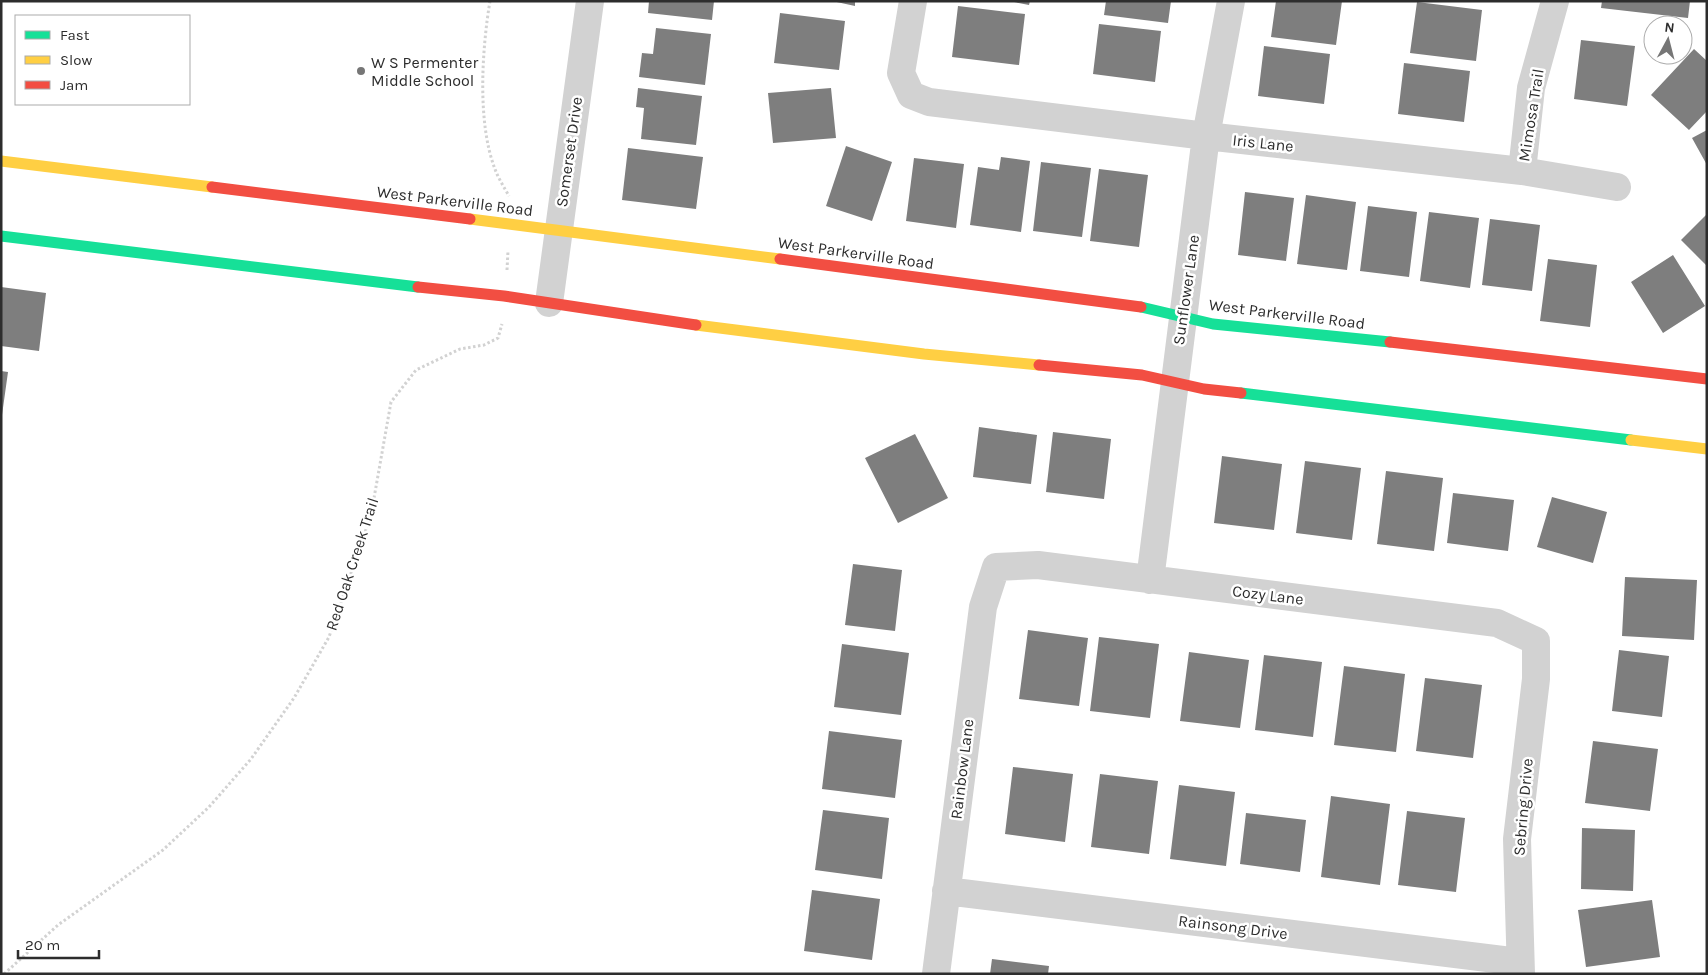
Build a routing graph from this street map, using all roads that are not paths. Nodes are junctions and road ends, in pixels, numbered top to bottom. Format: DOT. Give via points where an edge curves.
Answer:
graph roads {
  1 [pos="590,1"];
  2 [pos="913,1"];
  3 [pos="1231,1"];
  4 [pos="1555,1"];
  5 [pos="1206,136"];
  6 [pos="1,161"];
  7 [pos="1522,171"];
  8 [pos="1617,187"];
  9 [pos="558,230"];
  10 [pos="1,236"];
  11 [pos="550,303"];
  12 [pos="1182,316"];
  13 [pos="1707,379"];
  14 [pos="1174,382"];
  15 [pos="1707,448"];
  16 [pos="996,567"];
  17 [pos="1150,580"];
  18 [pos="1536,641"];
  19 [pos="946,891"];
  20 [pos="1520,968"];
  21 [pos="936,974"];
  1 -- 9 [label="street, Somerset Drive"];
  2 -- 5 [label="street, Iris Lane" via="901,73 911,95 960,108"];
  3 -- 5 [label="street, Sunflower Lane"];
  4 -- 7 [label="street, Mimosa Trail" via="1531,88"];
  5 -- 7 [label="street, Iris Lane"];
  5 -- 12 [label="street, Sunflower Lane"];
  6 -- 9 [label="main road, West Parkerville Road"];
  7 -- 8 [label="street, Iris Lane"];
  9 -- 11 [label="street, Somerset Drive"];
  9 -- 12 [label="main road, West Parkerville Road" via="1151,308"];
  10 -- 11 [label="main road"];
  11 -- 14 [label="main road" via="639,318"];
  12 -- 13 [label="main road, West Parkerville Road" via="1213,324 1473,350"];
  12 -- 14 [label="street, Sunflower Lane"];
  14 -- 15 [label="main road" via="1224,391"];
  14 -- 17 [label="street, Sunflower Lane"];
  16 -- 17 [label="street, Cozy Lane" via="1038,565"];
  16 -- 19 [label="street, Rainbow Lane" via="983,606"];
  17 -- 18 [label="street, Cozy Lane" via="1497,623"];
  18 -- 20 [label="street, Sebring Drive" via="1536,679 1517,839"];
  19 -- 20 [label="street, Rainsong Drive"];
  19 -- 21 [label="street, Rainbow Lane"];
}
